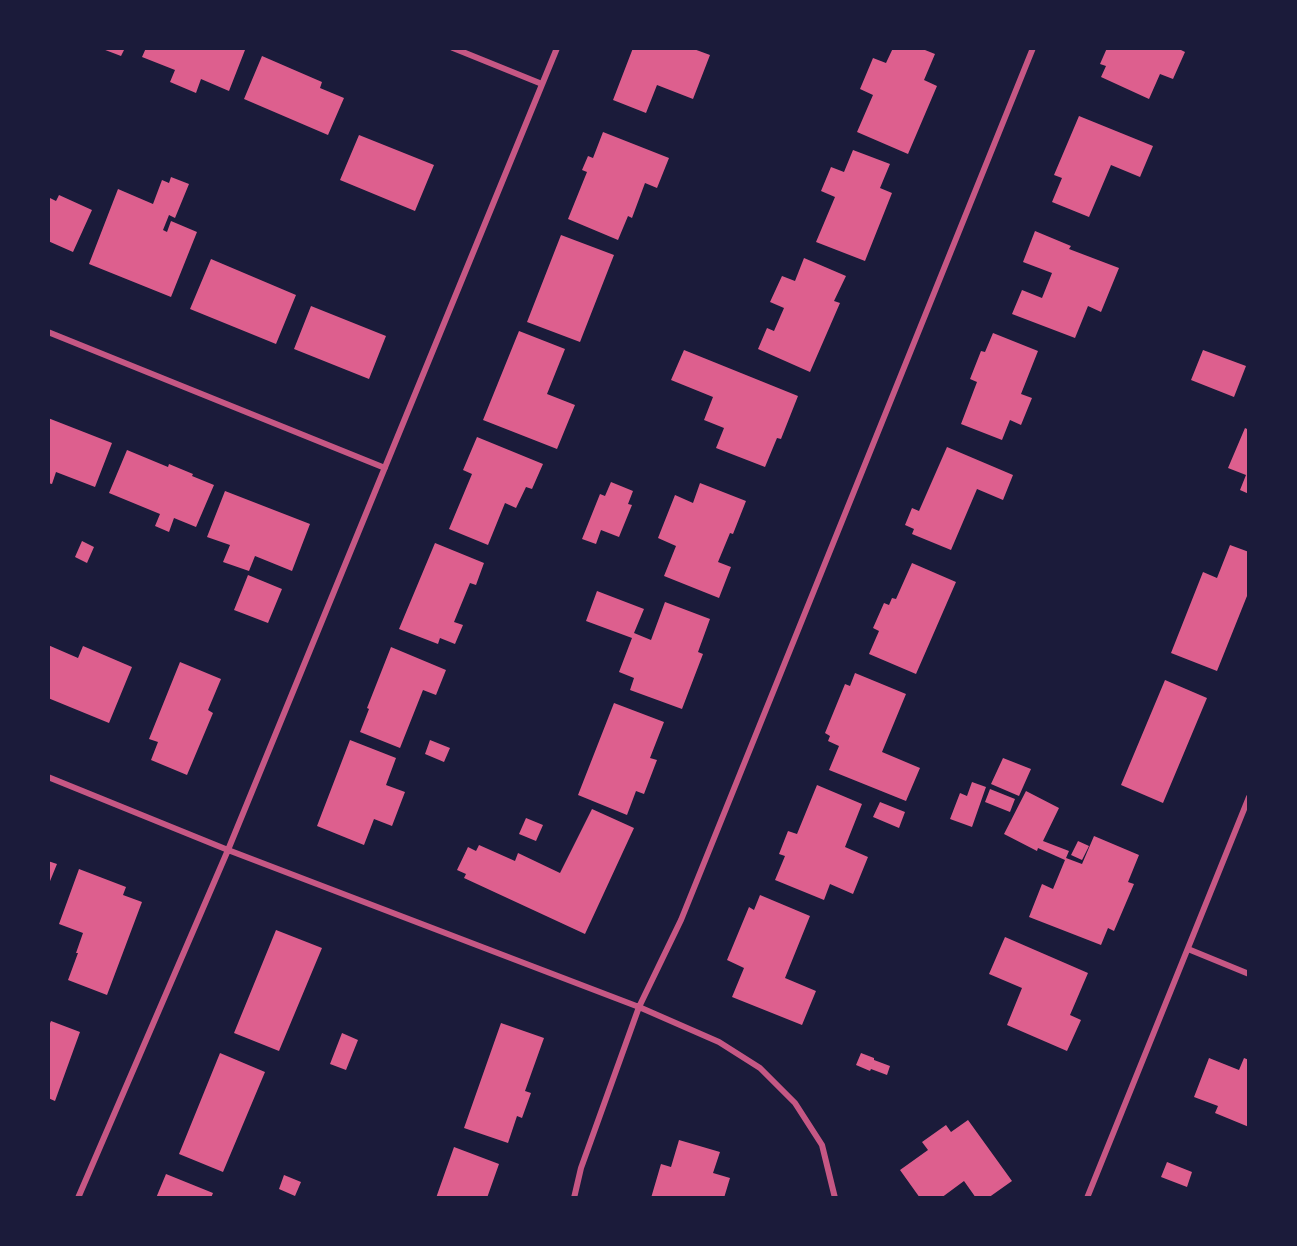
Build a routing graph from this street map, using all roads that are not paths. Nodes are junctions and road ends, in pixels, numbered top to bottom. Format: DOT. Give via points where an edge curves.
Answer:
graph roads {
  1 [pos="453,48"];
  2 [pos="557,48"];
  3 [pos="1033,48"];
  4 [pos="542,84"];
  5 [pos="48,332"];
  6 [pos="385,468"];
  7 [pos="48,777"];
  8 [pos="1249,798"];
  9 [pos="228,850"];
  10 [pos="1188,949"];
  11 [pos="1249,974"];
  12 [pos="639,1007"];
  13 [pos="78,1198"];
  14 [pos="574,1198"];
  15 [pos="835,1198"];
  16 [pos="1087,1198"];
  1 -- 4 [label="street"];
  2 -- 4 [label="street"];
  3 -- 12 [label="street" via="681,920"];
  4 -- 6 [label="street"];
  5 -- 6 [label="street"];
  6 -- 9 [label="street"];
  7 -- 9 [label="street"];
  8 -- 10 [label="street"];
  9 -- 12 [label="street"];
  9 -- 13 [label="street"];
  10 -- 11 [label="street"];
  10 -- 16 [label="street"];
  12 -- 14 [label="street" via="581,1168"];
  12 -- 15 [label="street" via="719,1042 760,1068 795,1103 822,1145"];
}
